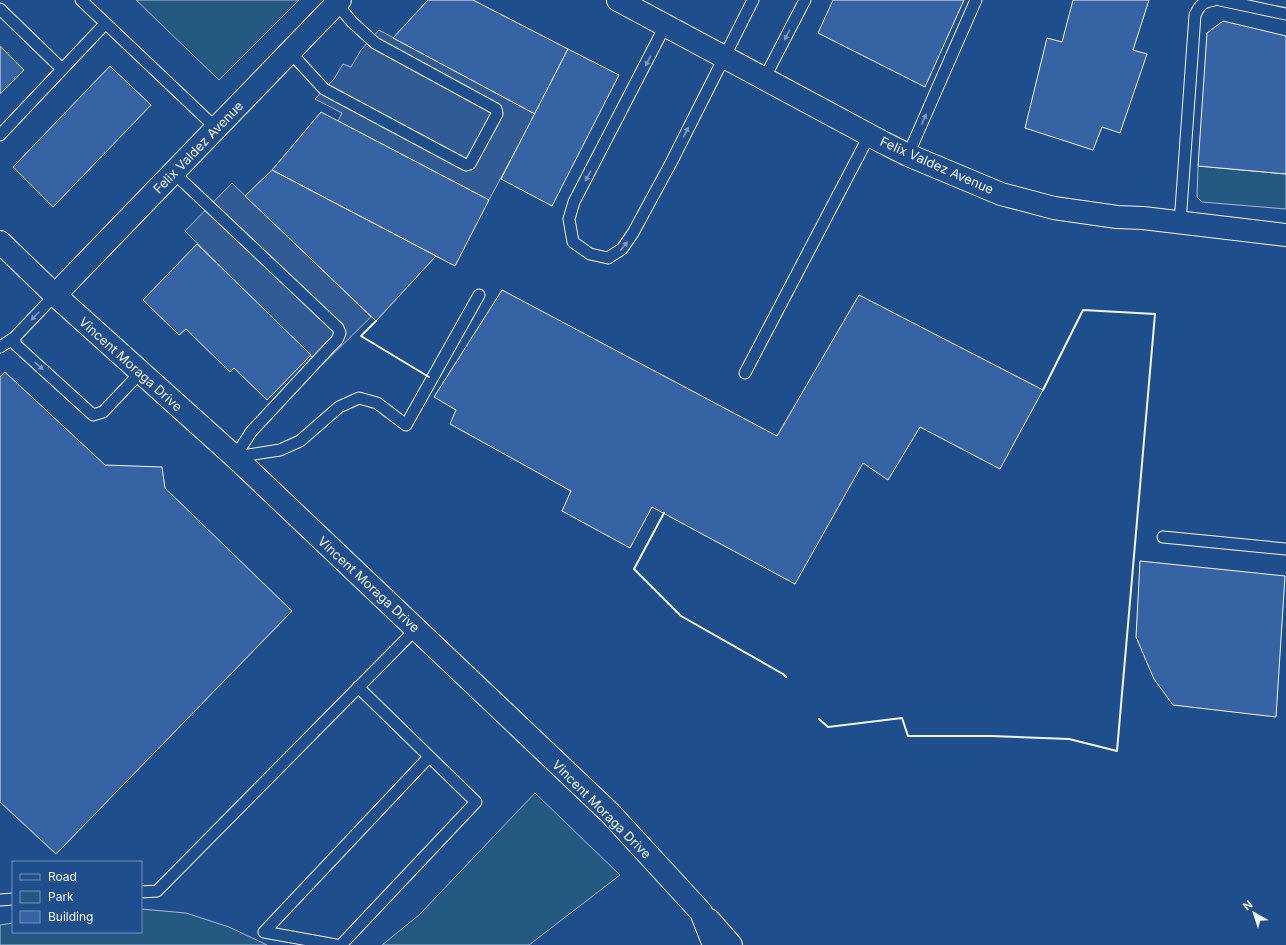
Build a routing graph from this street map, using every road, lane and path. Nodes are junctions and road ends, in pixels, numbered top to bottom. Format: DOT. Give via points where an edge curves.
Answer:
graph roads {
  1 [pos="81,0"];
  2 [pos="618,0"];
  3 [pos="753,0"];
  4 [pos="805,0"];
  5 [pos="976,0"];
  6 [pos="1214,0"];
  7 [pos="1220,0"];
  8 [pos="338,2"];
  9 [pos="0,9"];
  10 [pos="1286,14"];
  11 [pos="105,24"];
  12 [pos="665,26"];
  13 [pos="290,52"];
  14 [pos="724,57"];
  15 [pos="62,69"];
  16 [pos="764,79"];
  17 [pos="216,128"];
  18 [pos="870,134"];
  19 [pos="0,136"];
  20 [pos="908,155"];
  21 [pos="174,173"];
  22 [pos="1180,223"];
  23 [pos="1286,235"];
  24 [pos="1,245"];
  25 [pos="55,295"];
  26 [pos="479,295"];
  27 [pos="14,338"];
  28 [pos="0,347"];
  29 [pos="141,372"];
  30 [pos="745,373"];
  31 [pos="235,457"];
  32 [pos="1163,538"];
  33 [pos="1286,549"];
  34 [pos="416,629"];
  35 [pos="358,687"];
  36 [pos="429,757"];
  37 [pos="142,892"];
  38 [pos="12,899"];
  39 [pos="0,900"];
  40 [pos="701,912"];
  41 [pos="336,945"];
  42 [pos="341,945"];
  43 [pos="714,945"];
  44 [pos="732,945"];
  1 -- 11 [label="lane"];
  2 -- 12 [label="street, Felix Valdez Avenue"];
  3 -- 14 [label="lane"];
  4 -- 16 [label="lane, one-way"];
  20 -- 5 [label="lane, one-way"];
  6 -- 22 [label="lane" via="1200,5 1195,15"];
  7 -- 10 [label="lane"];
  8 -- 13 [label="street, Felix Valdez Avenue"];
  8 -- 13 [label="lane" via="375,43 496,109 497,114 470,164 466,165 324,89"];
  9 -- 15 [label="lane"];
  11 -- 15 [label="lane"];
  11 -- 17 [label="lane"];
  12 -- 14 [label="street, Felix Valdez Avenue"];
  12 -- 14 [label="lane, one-way" via="574,202 569,218 573,242 590,254 608,258 622,249 633,233"];
  13 -- 17 [label="street, Felix Valdez Avenue"];
  14 -- 16 [label="street, Felix Valdez Avenue"];
  15 -- 19 [label="lane"];
  16 -- 18 [label="street, Felix Valdez Avenue"];
  17 -- 21 [label="street, Felix Valdez Avenue"];
  18 -- 20 [label="street, Felix Valdez Avenue"];
  18 -- 30 [label="lane"];
  20 -- 22 [label="street, Felix Valdez Avenue" via="1001,194 1054,208"];
  21 -- 25 [label="street, Felix Valdez Avenue"];
  21 -- 31 [label="lane" via="338,328 340,333 337,340 251,432"];
  22 -- 23 [label="street, Felix Valdez Avenue"];
  24 -- 25 [label="street, Vincent Moraga Drive"];
  25 -- 27 [label="lane, one-way"];
  25 -- 29 [label="street, Vincent Moraga Drive"];
  26 -- 31 [label="lane" via="406,425 377,403 359,398 339,407 300,441 280,450"];
  27 -- 28 [label="lane"];
  27 -- 29 [label="lane, one-way" via="16,345 93,414 103,412"];
  29 -- 31 [label="street, Vincent Moraga Drive"];
  31 -- 34 [label="street, Vincent Moraga Drive"];
  32 -- 33 [label="lane"];
  34 -- 35 [label="lane"];
  34 -- 40 [label="street, Vincent Moraga Drive" via="610,813"];
  35 -- 36 [label="lane"];
  35 -- 37 [label="lane" via="157,891"];
  36 -- 41 [label="lane" via="264,932"];
  36 -- 42 [label="lane" via="476,802"];
  38 -- 39 [label="lane"];
  40 -- 43 [label="street, Vincent Moraga Drive"];
  40 -- 44 [label="street"];
}
